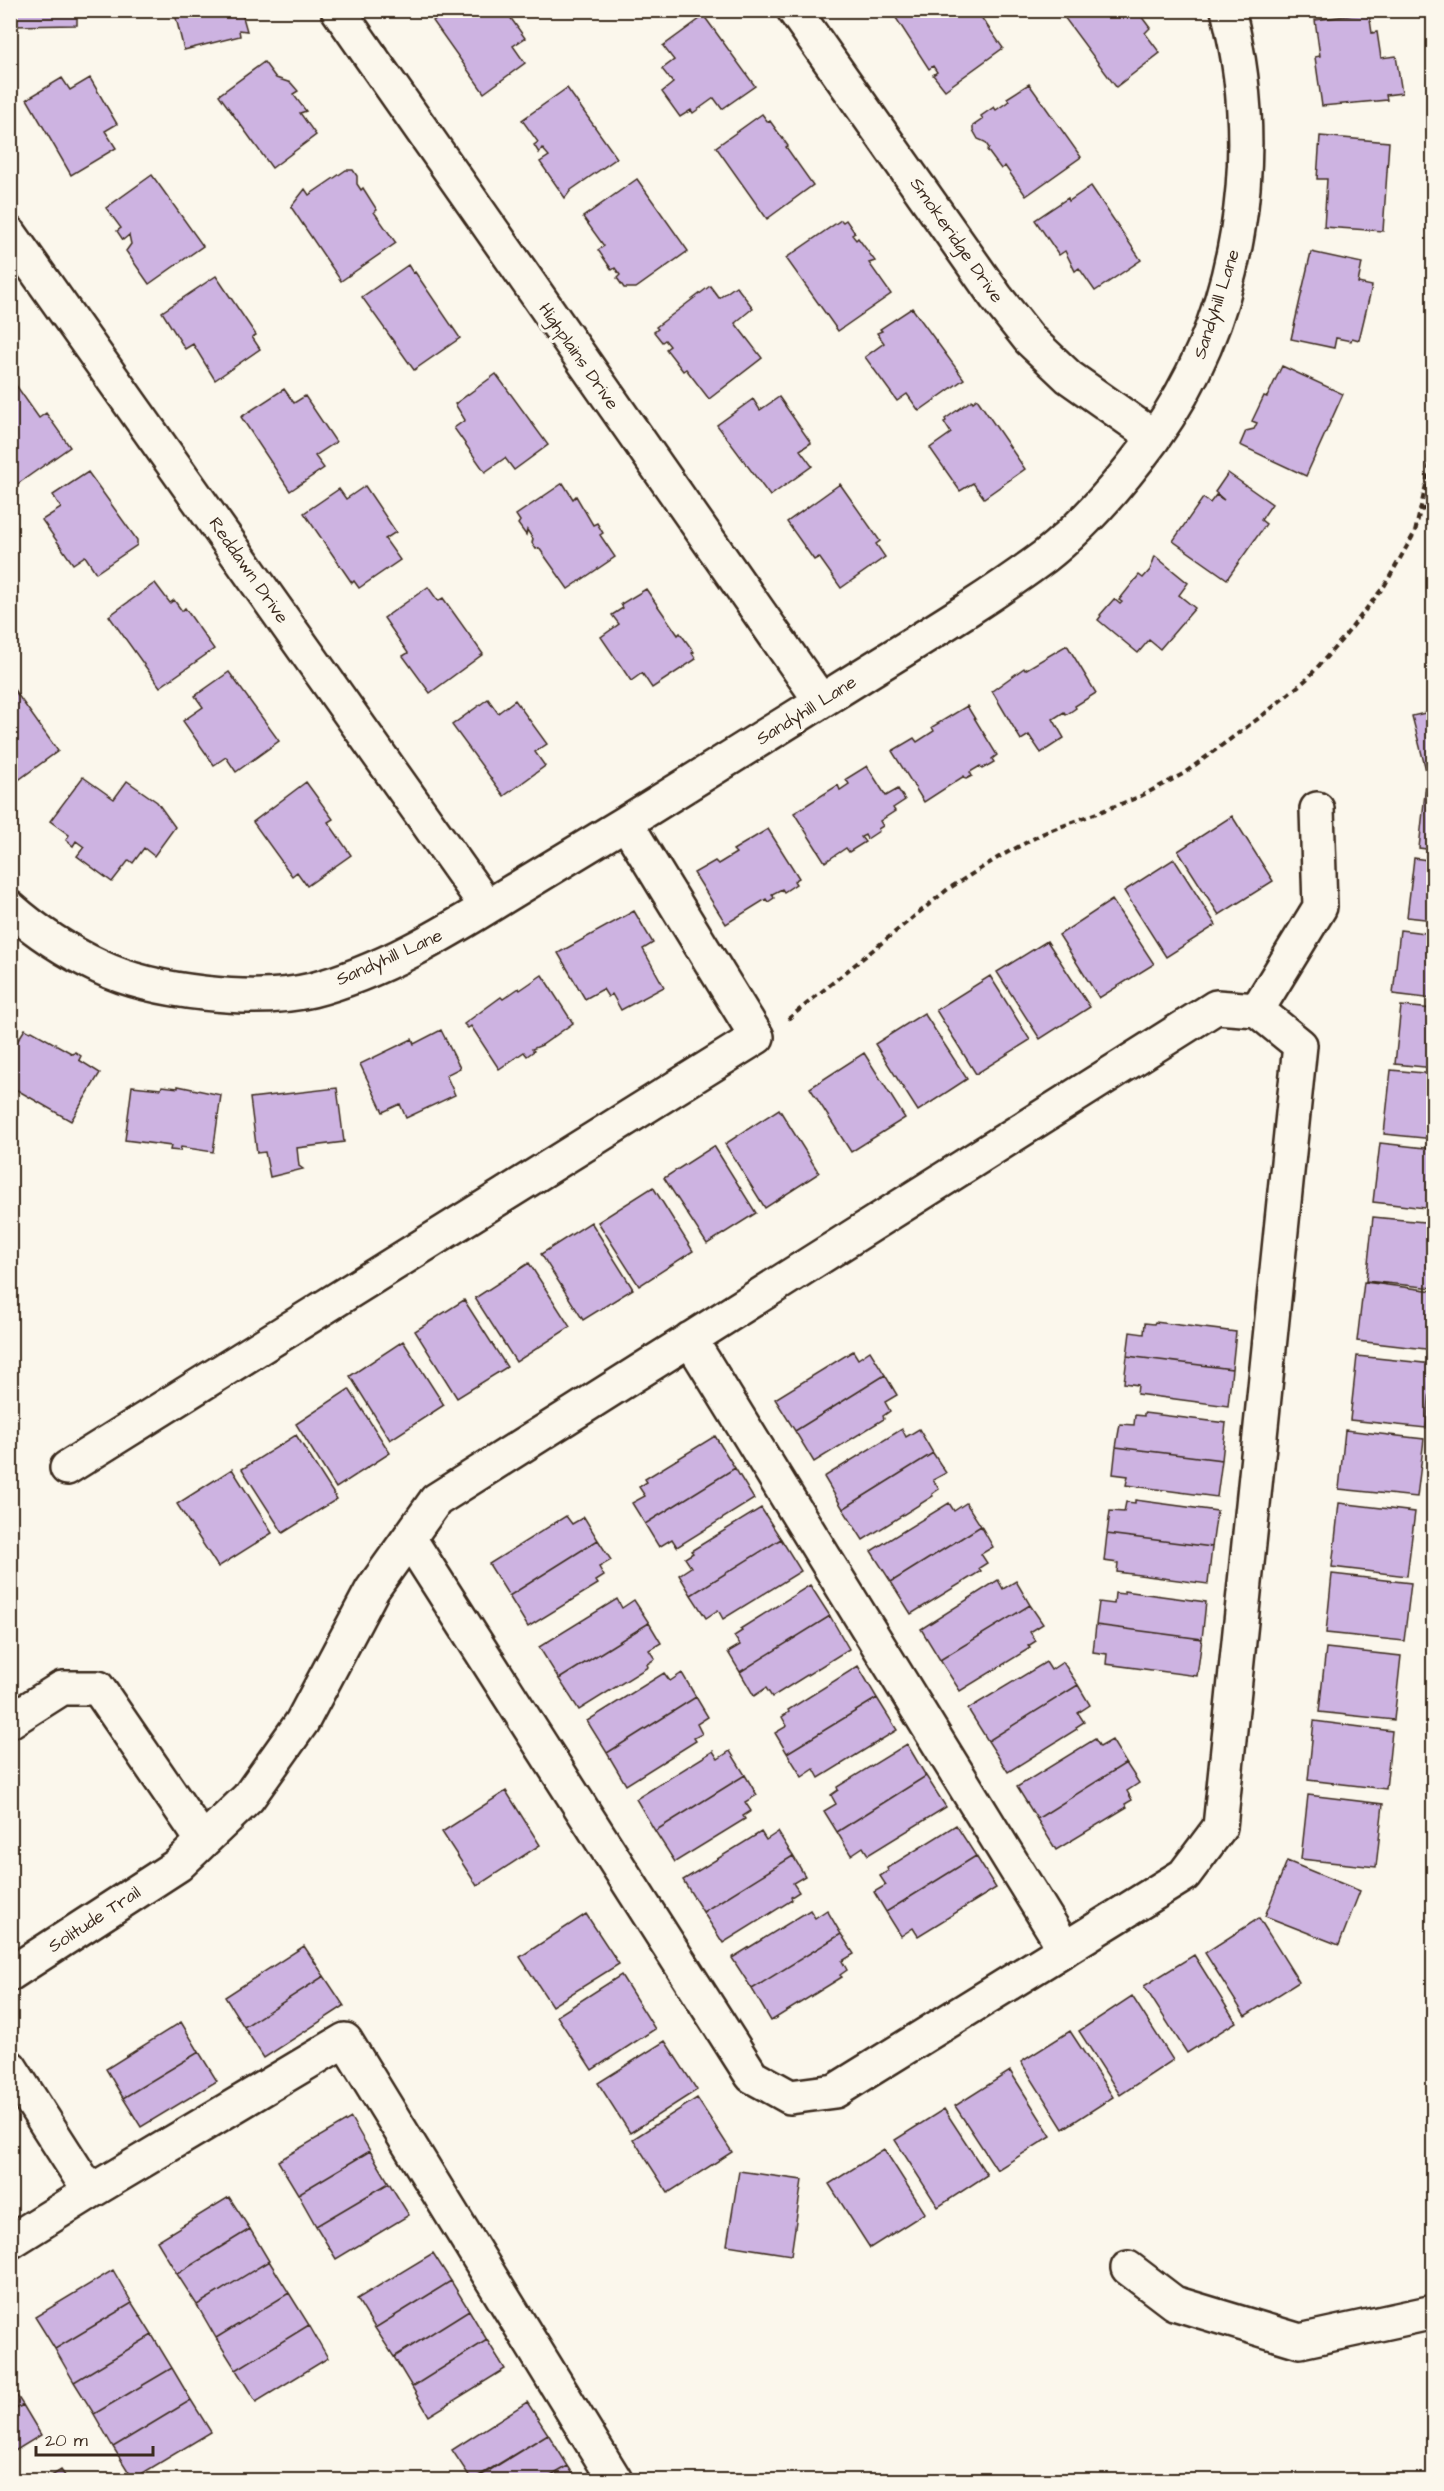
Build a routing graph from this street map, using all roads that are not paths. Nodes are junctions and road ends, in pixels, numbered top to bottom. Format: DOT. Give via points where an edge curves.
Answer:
graph roads {
  1 [pos="338,10"];
  2 [pos="794,10"];
  3 [pos="1228,10"];
  4 [pos="10,234"];
  5 [pos="1154,437"];
  6 [pos="820,701"];
  7 [pos="1317,809"];
  8 [pos="626,823"];
  9 [pos="488,907"];
  10 [pos="10,908"];
  11 [pos="1257,1010"];
  12 [pos="690,1339"];
  13 [pos="67,1468"];
  14 [pos="409,1538"];
  15 [pos="10,1721"];
  16 [pos="203,1841"];
  17 [pos="1065,1948"];
  18 [pos="10,1974"];
  19 [pos="10,2067"];
  20 [pos="90,2192"];
  21 [pos="10,2242"];
  22 [pos="1128,2268"];
  23 [pos="1434,2312"];
  24 [pos="615,2481"];
  1 -- 6 [label="street, Highplains Drive"];
  2 -- 5 [label="street, Smokeridge Drive" via="1030,340 1069,377"];
  3 -- 5 [label="street, Sandyhill Lane" via="1245,103 1245,178 1237,239 1194,371"];
  4 -- 9 [label="street, Reddawn Drive"];
  5 -- 6 [label="street, Sandyhill Lane" via="1108,495 1047,555"];
  6 -- 8 [label="street, Sandyhill Lane"];
  7 -- 11 [label="street" via="1320,907"];
  8 -- 9 [label="street, Sandyhill Lane"];
  8 -- 13 [label="street" via="757,1037"];
  9 -- 10 [label="street, Sandyhill Lane" via="412,950 359,974 309,990 274,995 226,995 162,986 104,970 58,944"];
  11 -- 12 [label="street, Solitude Trail" via="1216,1007"];
  11 -- 17 [label="street" via="1300,1045 1220,1827 1184,1875"];
  12 -- 14 [label="street, Solitude Trail" via="436,1500"];
  12 -- 17 [label="street"];
  14 -- 16 [label="street, Solitude Trail" via="372,1590 302,1722 248,1798"];
  14 -- 17 [label="street" via="752,2076 790,2097 835,2091"];
  15 -- 16 [label="street" via="62,1688 98,1688"];
  16 -- 18 [label="street, Solitude Trail" via="178,1865"];
  19 -- 20 [label="street"];
  20 -- 21 [label="street"];
  20 -- 24 [label="street" via="345,2040"];
  22 -- 23 [label="street" via="1174,2303 1300,2341"];
}
